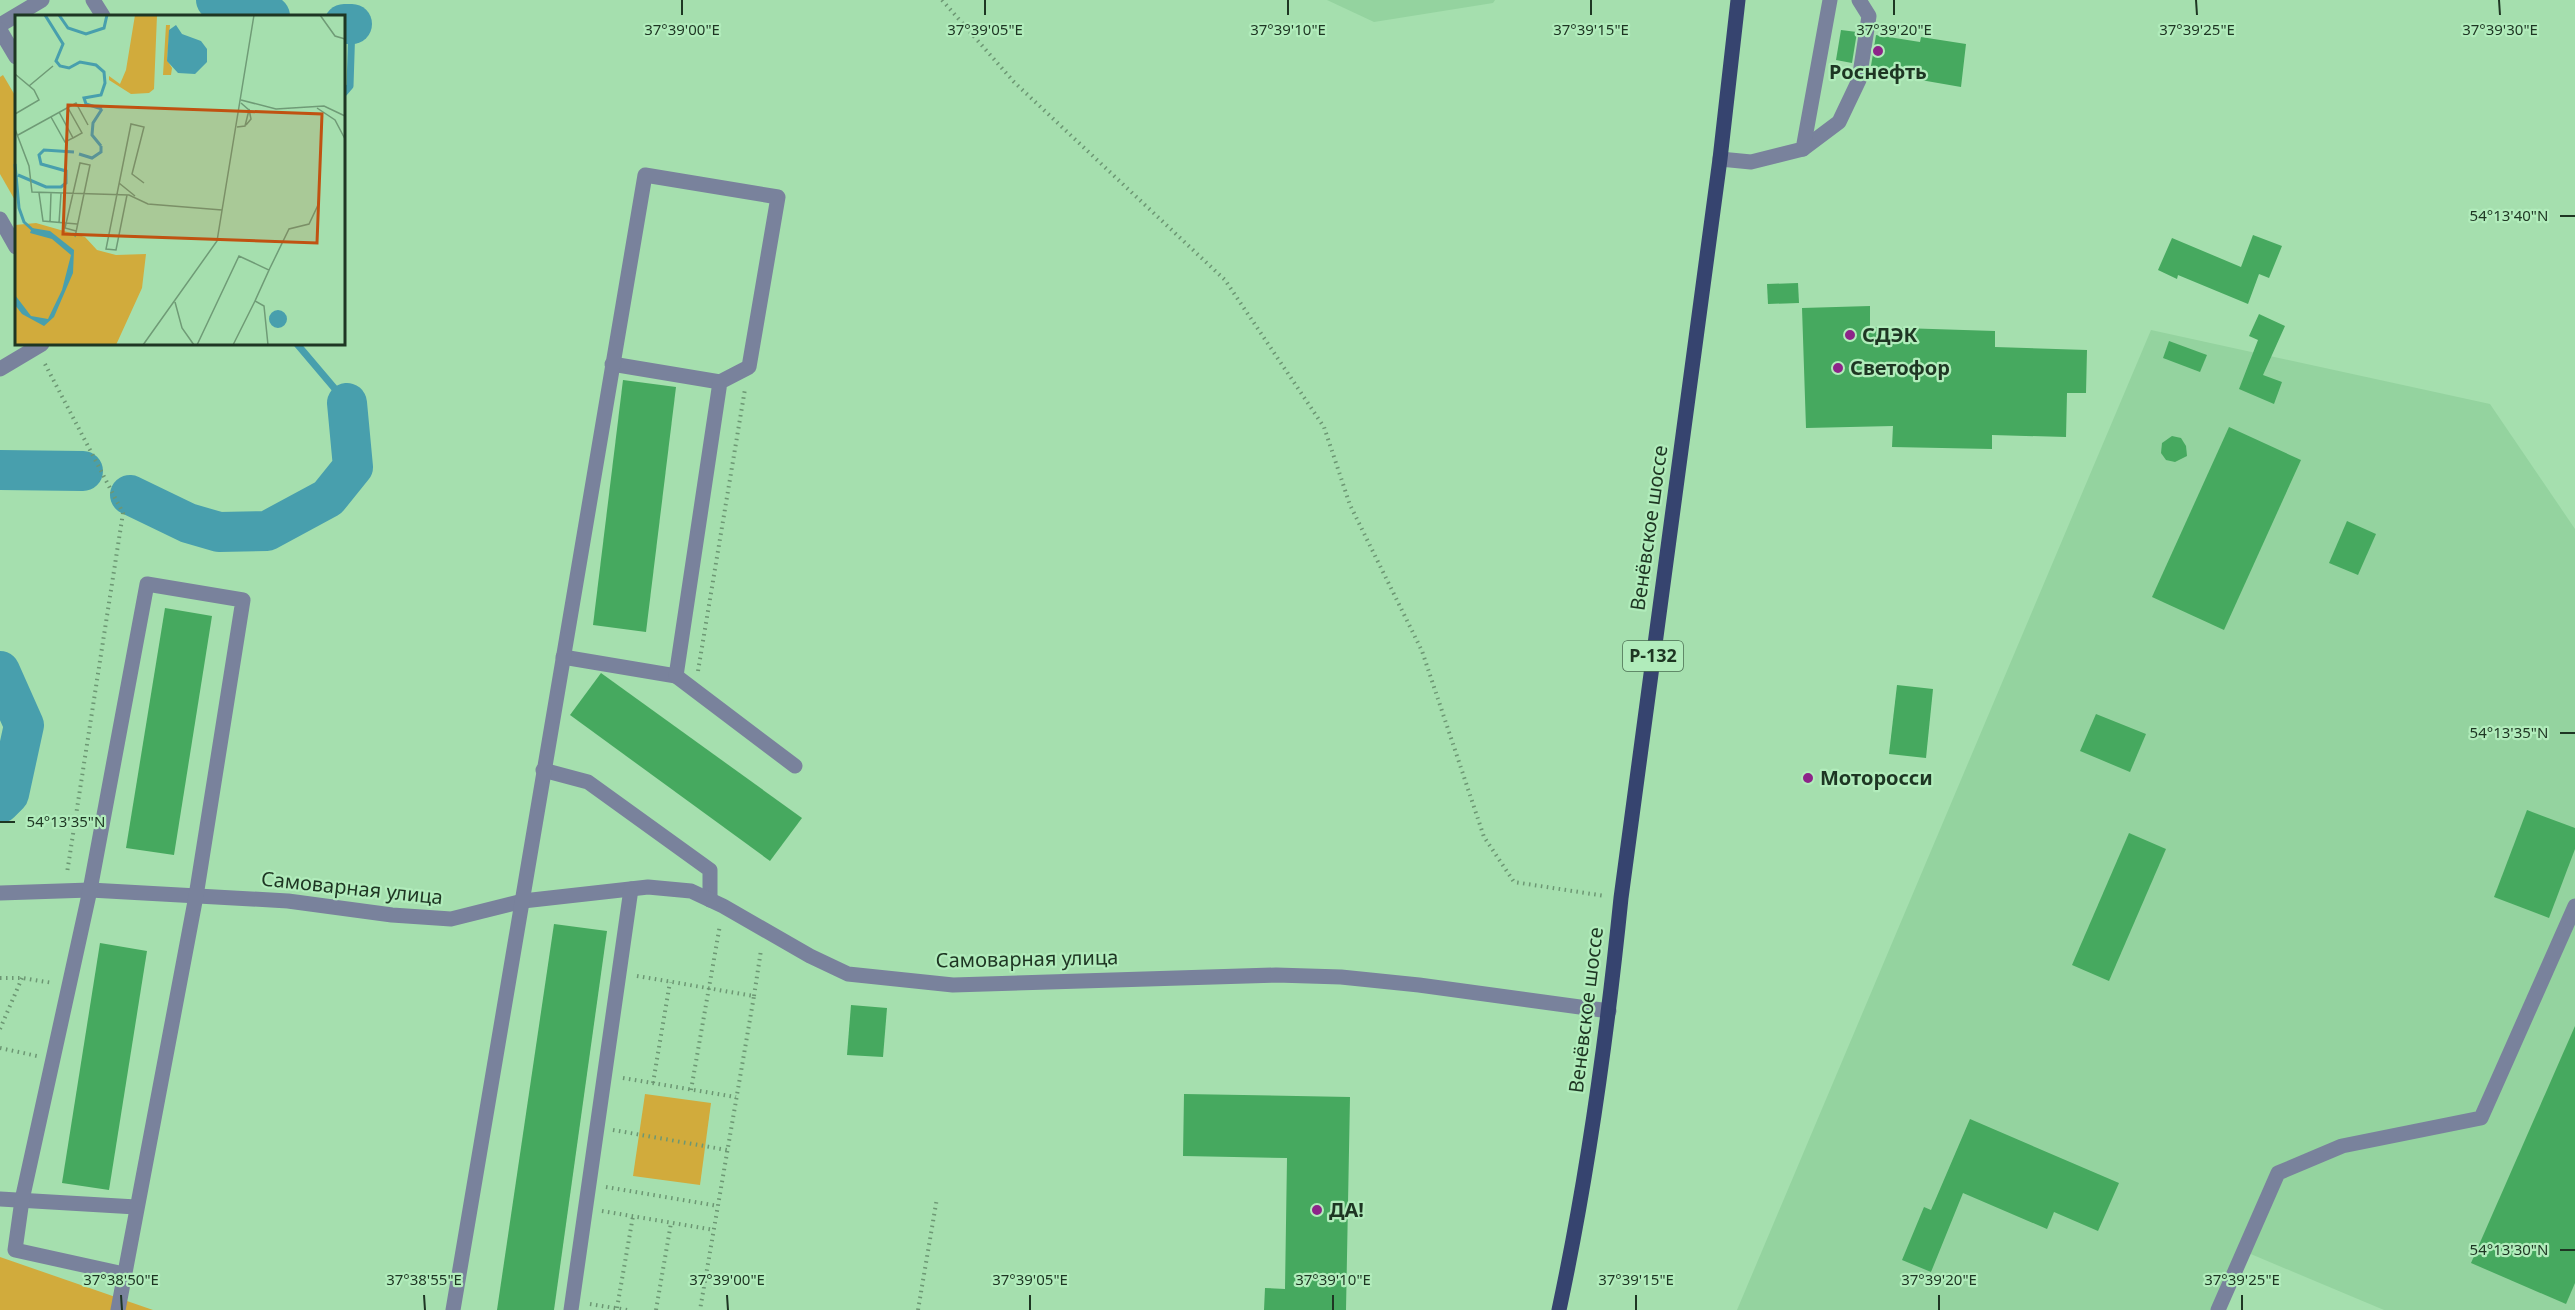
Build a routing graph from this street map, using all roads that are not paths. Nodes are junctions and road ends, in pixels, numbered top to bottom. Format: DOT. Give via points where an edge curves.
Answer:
graph roads {
  1 [pos="42,0"];
  2 [pos="93,0"];
  3 [pos="1738,0"];
  4 [pos="1830,0"];
  5 [pos="1859,0"];
  6 [pos="17,15"];
  7 [pos="102,15"];
  8 [pos="15,16"];
  9 [pos="0,25"];
  10 [pos="0,30"];
  11 [pos="15,55"];
  12 [pos="1803,149"];
  13 [pos="1720,159"];
  14 [pos="0,219"];
  15 [pos="15,244"];
  16 [pos="40,345"];
  17 [pos="612,364"];
  18 [pos="0,369"];
  19 [pos="720,382"];
  20 [pos="562,657"];
  21 [pos="676,676"];
  22 [pos="795,766"];
  23 [pos="543,770"];
  24 [pos="631,889"];
  25 [pos="90,890"];
  26 [pos="0,892"];
  27 [pos="196,896"];
  28 [pos="523,901"];
  29 [pos="717,903"];
  30 [pos="2575,906"];
  31 [pos="1609,1011"];
  32 [pos="0,1199"];
  33 [pos="22,1200"];
  34 [pos="136,1207"];
  35 [pos="124,1274"];
  36 [pos="571,1305"];
  37 [pos="118,1310"];
  38 [pos="453,1310"];
  39 [pos="1559,1310"];
  40 [pos="2218,1310"];
  1 -- 6 [label="street"];
  2 -- 7 [label="street"];
  3 -- 13 [label="main road, Венёвское шоссе / Р-132"];
  4 -- 12 [label="street"];
  5 -- 12 [label="street" via="1869,16 1859,80 1839,122"];
  8 -- 9 [label="street"];
  10 -- 11 [label="street"];
  12 -- 13 [label="street" via="1751,162"];
  13 -- 31 [label="main road, Венёвское шоссе / Р-132"];
  14 -- 15 [label="street"];
  16 -- 18 [label="street"];
  17 -- 19 [label="street"];
  17 -- 19 [label="street" via="645,175 778,197 749,368"];
  17 -- 20 [label="street"];
  19 -- 21 [label="street"];
  20 -- 21 [label="street"];
  20 -- 23 [label="street"];
  21 -- 22 [label="street"];
  23 -- 28 [label="street"];
  23 -- 29 [label="street" via="588,782 710,870"];
  24 -- 28 [label="street, Самоварная улица"];
  24 -- 29 [label="street, Самоварная улица" via="691,891"];
  24 -- 36 [label="street"];
  25 -- 26 [label="street, Самоварная улица"];
  25 -- 27 [label="street, Самоварная улица"];
  25 -- 27 [label="street" via="147,584 243,600"];
  25 -- 33 [label="street"];
  27 -- 28 [label="street, Самоварная улица" via="288,901 451,919"];
  27 -- 34 [label="street"];
  28 -- 38 [label="street"];
  29 -- 31 [label="street, Самоварная улица" via="848,974 953,985 1276,975 1330,977"];
  30 -- 40 [label="street" via="2481,1118 2342,1146 2278,1173"];
  31 -- 39 [label="main road, Венёвское шоссе / Р-132"];
  32 -- 33 [label="street"];
  33 -- 34 [label="street"];
  33 -- 35 [label="street" via="15,1250"];
  34 -- 35 [label="street"];
  35 -- 37 [label="street"];
}
